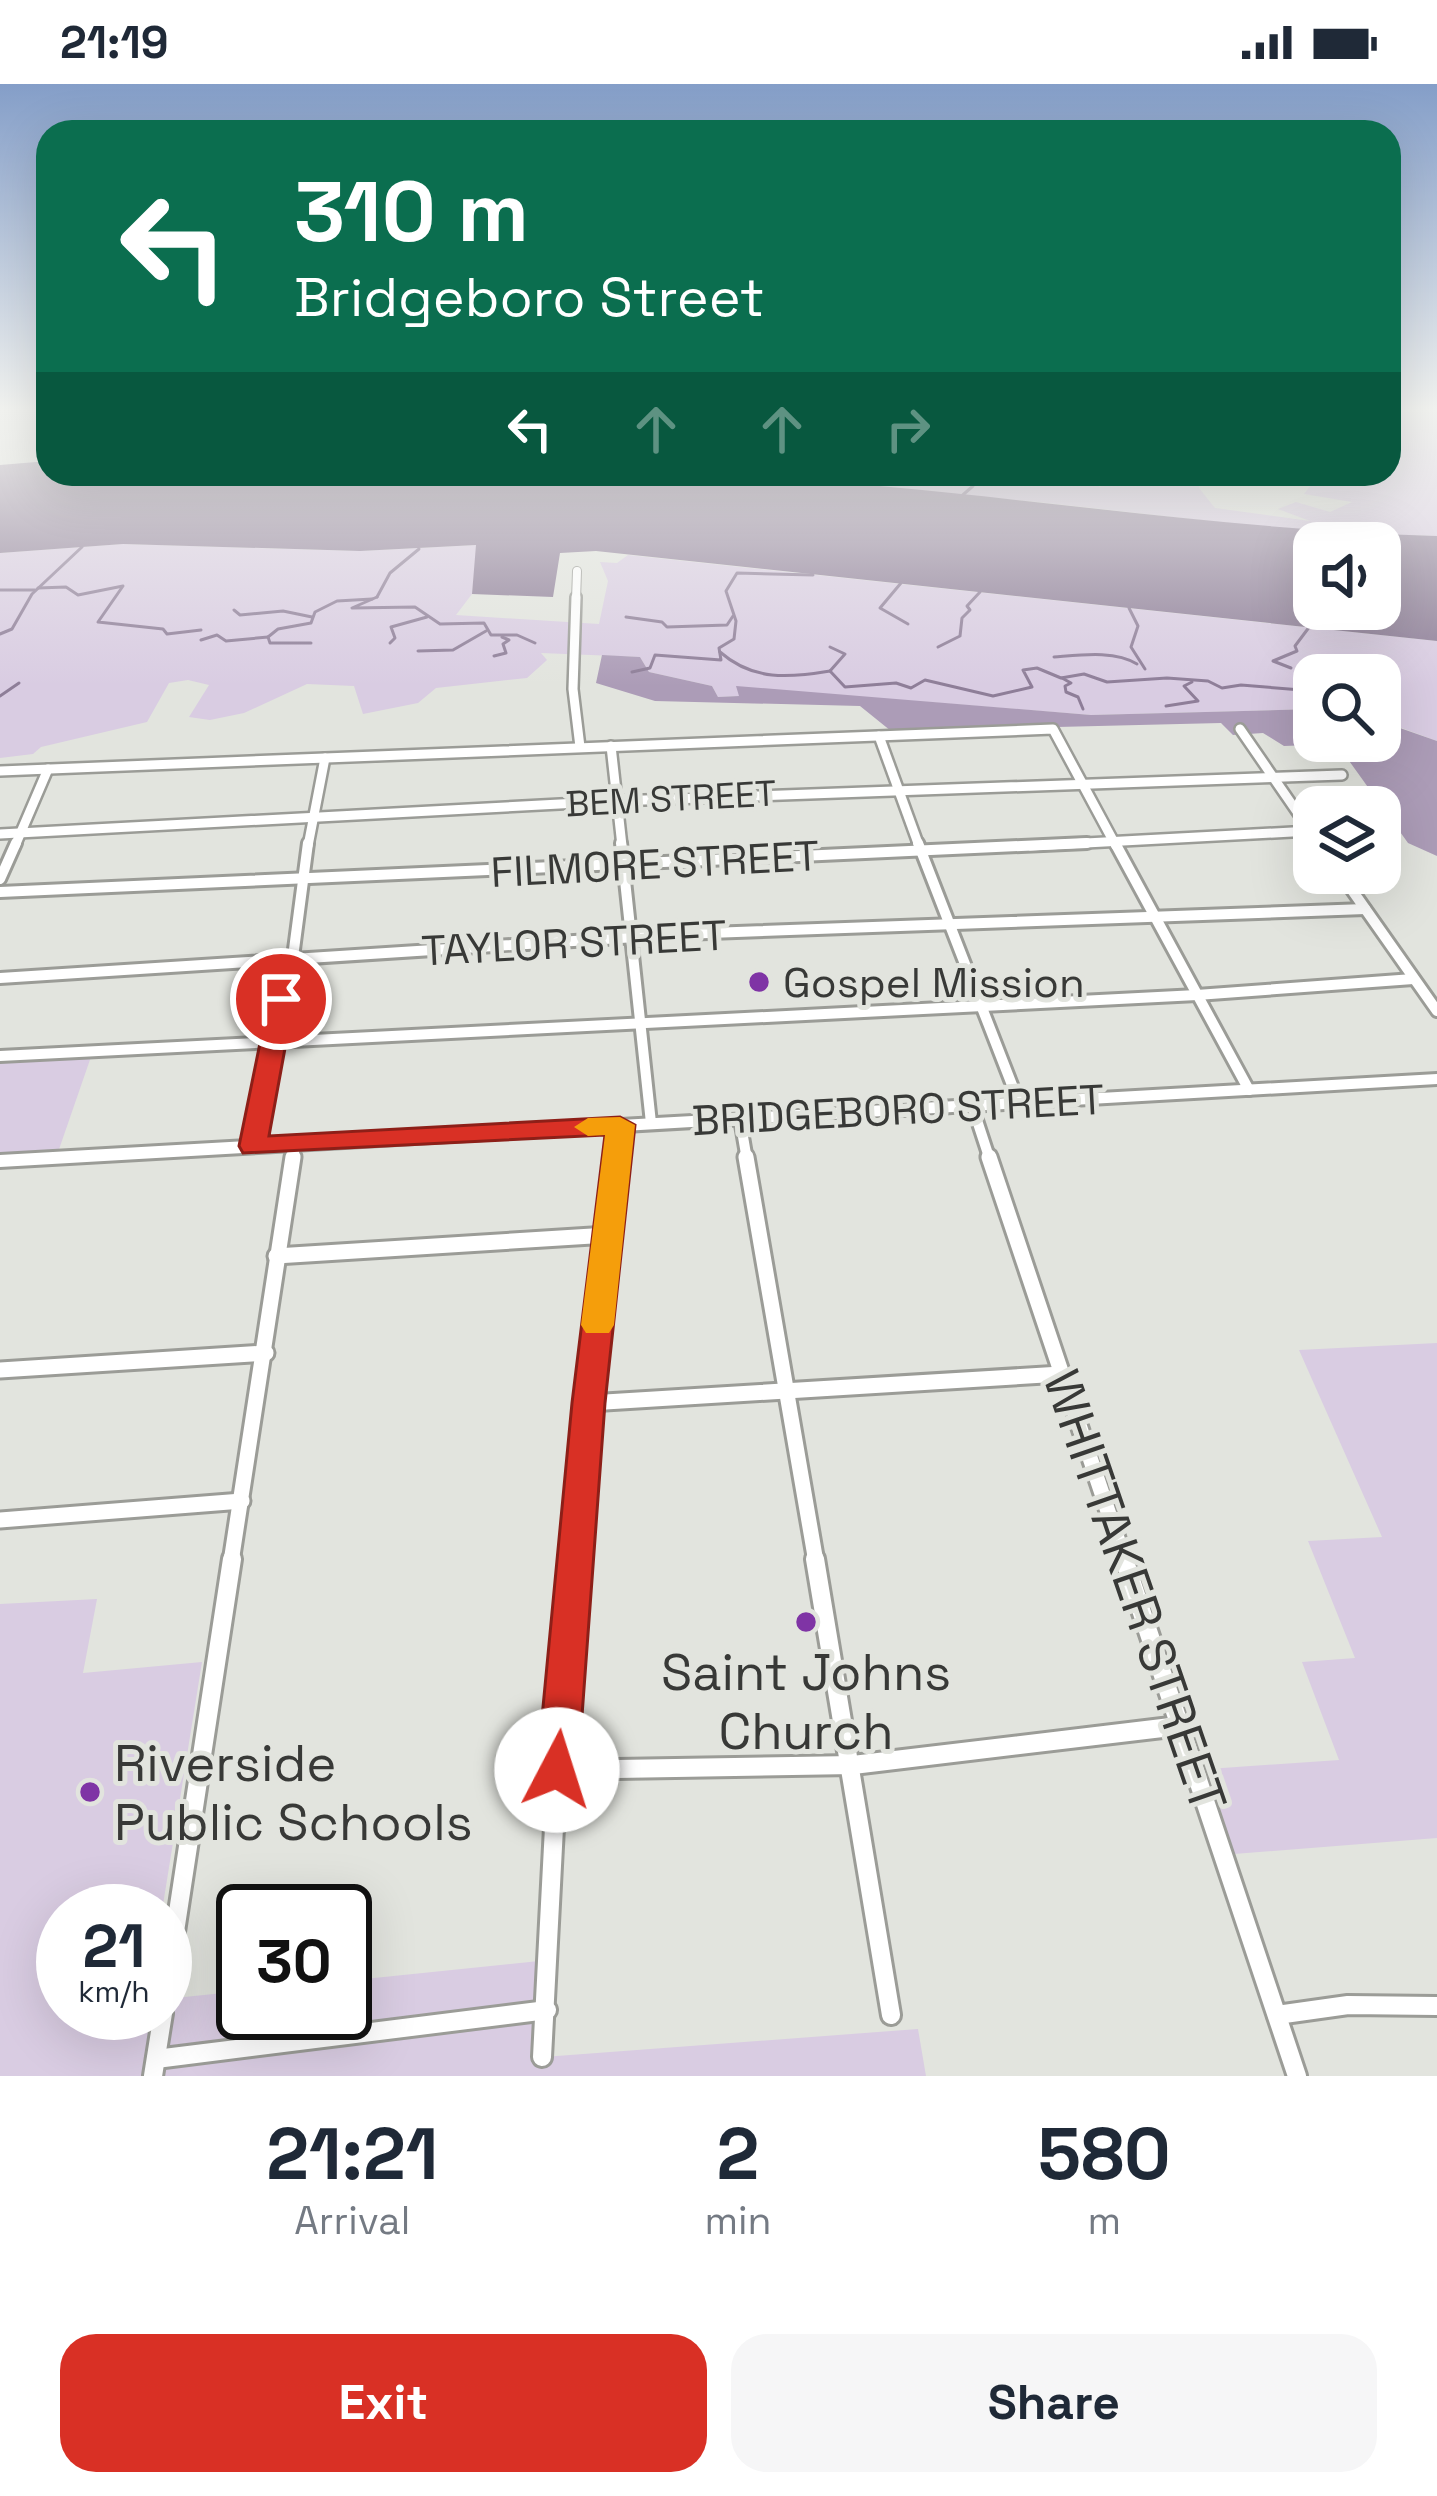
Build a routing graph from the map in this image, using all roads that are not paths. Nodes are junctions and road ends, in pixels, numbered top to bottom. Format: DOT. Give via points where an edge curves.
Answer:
graph roads {
  1 [pos="577,571"];
  2 [pos="1240,729"];
  3 [pos="879,736"];
  4 [pos="611,746"];
  5 [pos="580,747"];
  6 [pos="325,758"];
  7 [pos="48,770"];
  8 [pos="0,771"];
  9 [pos="1342,775"];
  10 [pos="1270,777"];
  11 [pos="1081,787"];
  12 [pos="898,789"];
  13 [pos="616,801"];
  14 [pos="1293,808"];
  15 [pos="311,819"];
  16 [pos="0,833"];
  17 [pos="20,833"];
  18 [pos="1293,835"];
  19 [pos="1110,841"];
  20 [pos="919,850"];
  21 [pos="622,867"];
  22 [pos="0,879"];
  23 [pos="306,881"];
  24 [pos="0,892"];
  25 [pos="1355,894"];
  26 [pos="1365,909"];
  27 [pos="1155,913"];
  28 [pos="951,924"];
  29 [pos="630,940"];
  30 [pos="293,957"];
  31 [pos="0,978"];
  32 [pos="1413,979"];
  33 [pos="1197,995"];
  34 [pos="976,1005"];
  35 [pos="1437,1011"];
  36 [pos="644,1023"];
  37 [pos="270,1042"];
  38 [pos="0,1057"];
  39 [pos="1437,1079"];
  40 [pos="1249,1090"];
  41 [pos="1019,1103"];
  42 [pos="971,1105"];
  43 [pos="740,1119"];
  44 [pos="651,1124"];
  45 [pos="620,1125"];
  46 [pos="295,1144"];
  47 [pos="253,1146"];
  48 [pos="0,1161"];
  49 [pos="608,1234"];
  50 [pos="276,1256"];
  51 [pos="266,1354"];
  52 [pos="0,1370"];
  53 [pos="1061,1374"];
  54 [pos="783,1390"];
  55 [pos="589,1403"];
  56 [pos="242,1501"];
  57 [pos="0,1520"];
  58 [pos="1179,1726"];
  59 [pos="853,1765"];
  60 [pos="557,1770"];
  61 [pos="181,1884"];
  62 [pos="1437,2006"];
  63 [pos="547,2010"];
  64 [pos="891,2015"];
  65 [pos="1277,2015"];
  66 [pos="542,2057"];
  67 [pos="155,2067"];
  68 [pos="1298,2076"];
  1 -- 5 [label="street" via="573,689"];
  2 -- 10 [label="street"];
  3 -- 4 [label="street"];
  3 -- 11 [label="street" via="1054,729"];
  3 -- 12 [label="street"];
  4 -- 5 [label="street"];
  4 -- 13 [label="street"];
  5 -- 6 [label="street"];
  6 -- 7 [label="street"];
  6 -- 15 [label="street"];
  7 -- 8 [label="street"];
  7 -- 17 [label="street"];
  9 -- 10 [label="street, BEM STREET"];
  10 -- 11 [label="street, BEM STREET"];
  10 -- 14 [label="street"];
  11 -- 12 [label="street, BEM STREET"];
  11 -- 19 [label="street"];
  12 -- 13 [label="street, BEM STREET"];
  12 -- 20 [label="street"];
  13 -- 15 [label="street, BEM STREET"];
  13 -- 21 [label="street"];
  15 -- 17 [label="street, BEM STREET"];
  15 -- 23 [label="street"];
  16 -- 17 [label="street, BEM STREET"];
  17 -- 22 [label="street"];
  18 -- 19 [label="street, FILMORE STREET"];
  19 -- 20 [label="street, FILMORE STREET"];
  19 -- 27 [label="street"];
  20 -- 21 [label="street, FILMORE STREET"];
  20 -- 28 [label="street"];
  21 -- 23 [label="street, FILMORE STREET"];
  21 -- 29 [label="street"];
  23 -- 24 [label="street, FILMORE STREET"];
  23 -- 30 [label="street"];
  25 -- 26 [label="street"];
  26 -- 27 [label="street, TAYLOR STREET"];
  26 -- 32 [label="street"];
  27 -- 28 [label="street, TAYLOR STREET"];
  27 -- 33 [label="street"];
  28 -- 29 [label="street, TAYLOR STREET"];
  28 -- 34 [label="street"];
  29 -- 30 [label="street, TAYLOR STREET"];
  29 -- 36 [label="street"];
  30 -- 31 [label="street, TAYLOR STREET"];
  30 -- 37 [label="street"];
  32 -- 33 [label="street"];
  32 -- 35 [label="street"];
  33 -- 34 [label="street"];
  33 -- 40 [label="street"];
  34 -- 36 [label="street"];
  34 -- 41 [label="street"];
  36 -- 37 [label="street"];
  36 -- 44 [label="street"];
  37 -- 38 [label="street"];
  37 -- 47 [label="street"];
  39 -- 40 [label="main road, BRIDGEBORO STREET"];
  40 -- 41 [label="main road, BRIDGEBORO STREET"];
  41 -- 42 [label="main road, BRIDGEBORO STREET"];
  42 -- 43 [label="main road, BRIDGEBORO STREET"];
  42 -- 53 [label="street, WHITTAKER STREET"];
  43 -- 44 [label="main road, BRIDGEBORO STREET"];
  43 -- 54 [label="street"];
  44 -- 45 [label="main road, BRIDGEBORO STREET"];
  45 -- 46 [label="main road, BRIDGEBORO STREET"];
  45 -- 49 [label="street"];
  46 -- 47 [label="main road, BRIDGEBORO STREET"];
  46 -- 50 [label="street"];
  47 -- 48 [label="main road, BRIDGEBORO STREET"];
  49 -- 50 [label="street"];
  49 -- 55 [label="street"];
  50 -- 51 [label="street"];
  51 -- 52 [label="street"];
  51 -- 56 [label="street"];
  53 -- 54 [label="street"];
  53 -- 58 [label="street, WHITTAKER STREET"];
  54 -- 55 [label="street"];
  54 -- 59 [label="street"];
  55 -- 60 [label="street"];
  56 -- 57 [label="street"];
  56 -- 61 [label="street"];
  58 -- 59 [label="street"];
  58 -- 65 [label="street, WHITTAKER STREET"];
  59 -- 60 [label="street"];
  59 -- 64 [label="street"];
  60 -- 63 [label="street"];
  62 -- 65 [label="street"];
  63 -- 66 [label="street"];
  63 -- 67 [label="street"];
  65 -- 68 [label="street, WHITTAKER STREET"];
}
